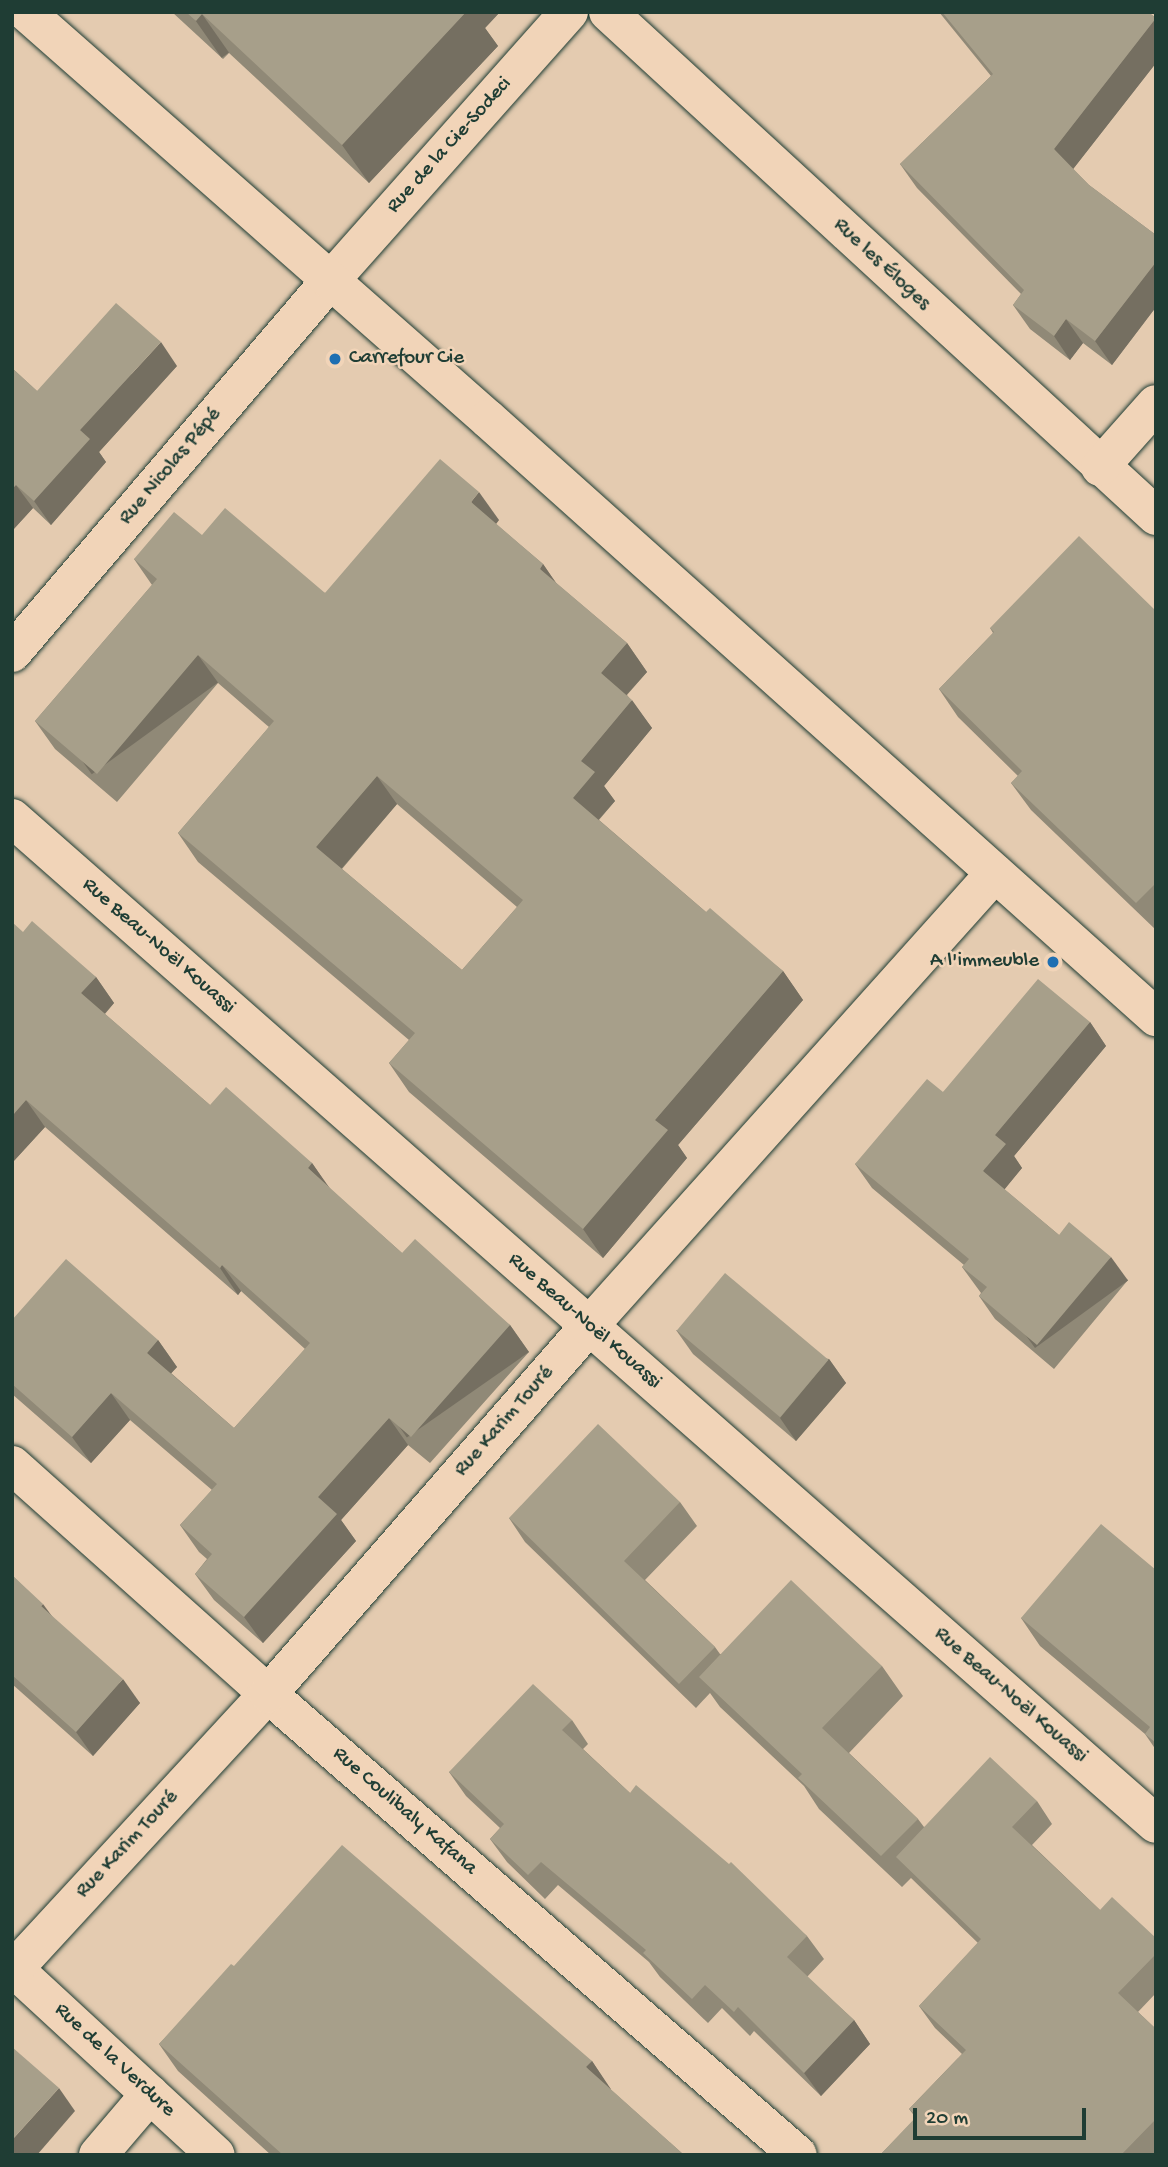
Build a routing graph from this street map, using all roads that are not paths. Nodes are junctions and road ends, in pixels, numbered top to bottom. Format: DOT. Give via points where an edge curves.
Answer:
graph roads {
  1 [pos="26,12"];
  2 [pos="569,12"];
  3 [pos="608,12"];
  4 [pos="331,281"];
  5 [pos="1156,404"];
  6 [pos="1100,467"];
  7 [pos="1156,516"];
  8 [pos="12,653"];
  9 [pos="12,818"];
  10 [pos="995,873"];
  11 [pos="1156,1017"];
  12 [pos="589,1326"];
  13 [pos="12,1465"];
  14 [pos="268,1693"];
  15 [pos="1156,1824"];
  16 [pos="13,1968"];
  17 [pos="150,2094"];
  18 [pos="98,2155"];
  19 [pos="216,2155"];
  20 [pos="798,2155"];
  1 -- 4 [label="street"];
  2 -- 4 [label="street, Rue de la Cie-Sodeci"];
  3 -- 6 [label="street, Rue les Éloges"];
  4 -- 8 [label="street, Rue Nicolas Pépé"];
  4 -- 10 [label="street"];
  5 -- 6 [label="street"];
  6 -- 7 [label="street, Rue les Éloges"];
  9 -- 12 [label="street, Rue Beau-Noël Kouassi"];
  10 -- 11 [label="street"];
  10 -- 12 [label="street, Rue Karim Touré"];
  12 -- 14 [label="street, Rue Karim Touré"];
  12 -- 15 [label="street, Rue Beau-Noël Kouassi"];
  13 -- 14 [label="street, Rue Coulibaly Kafana"];
  14 -- 16 [label="street, Rue Karim Touré"];
  14 -- 20 [label="street, Rue Coulibaly Kafana"];
  16 -- 17 [label="street, Rue de la Verdure"];
  17 -- 18 [label="street"];
  17 -- 19 [label="street, Rue de la Verdure"];
}
